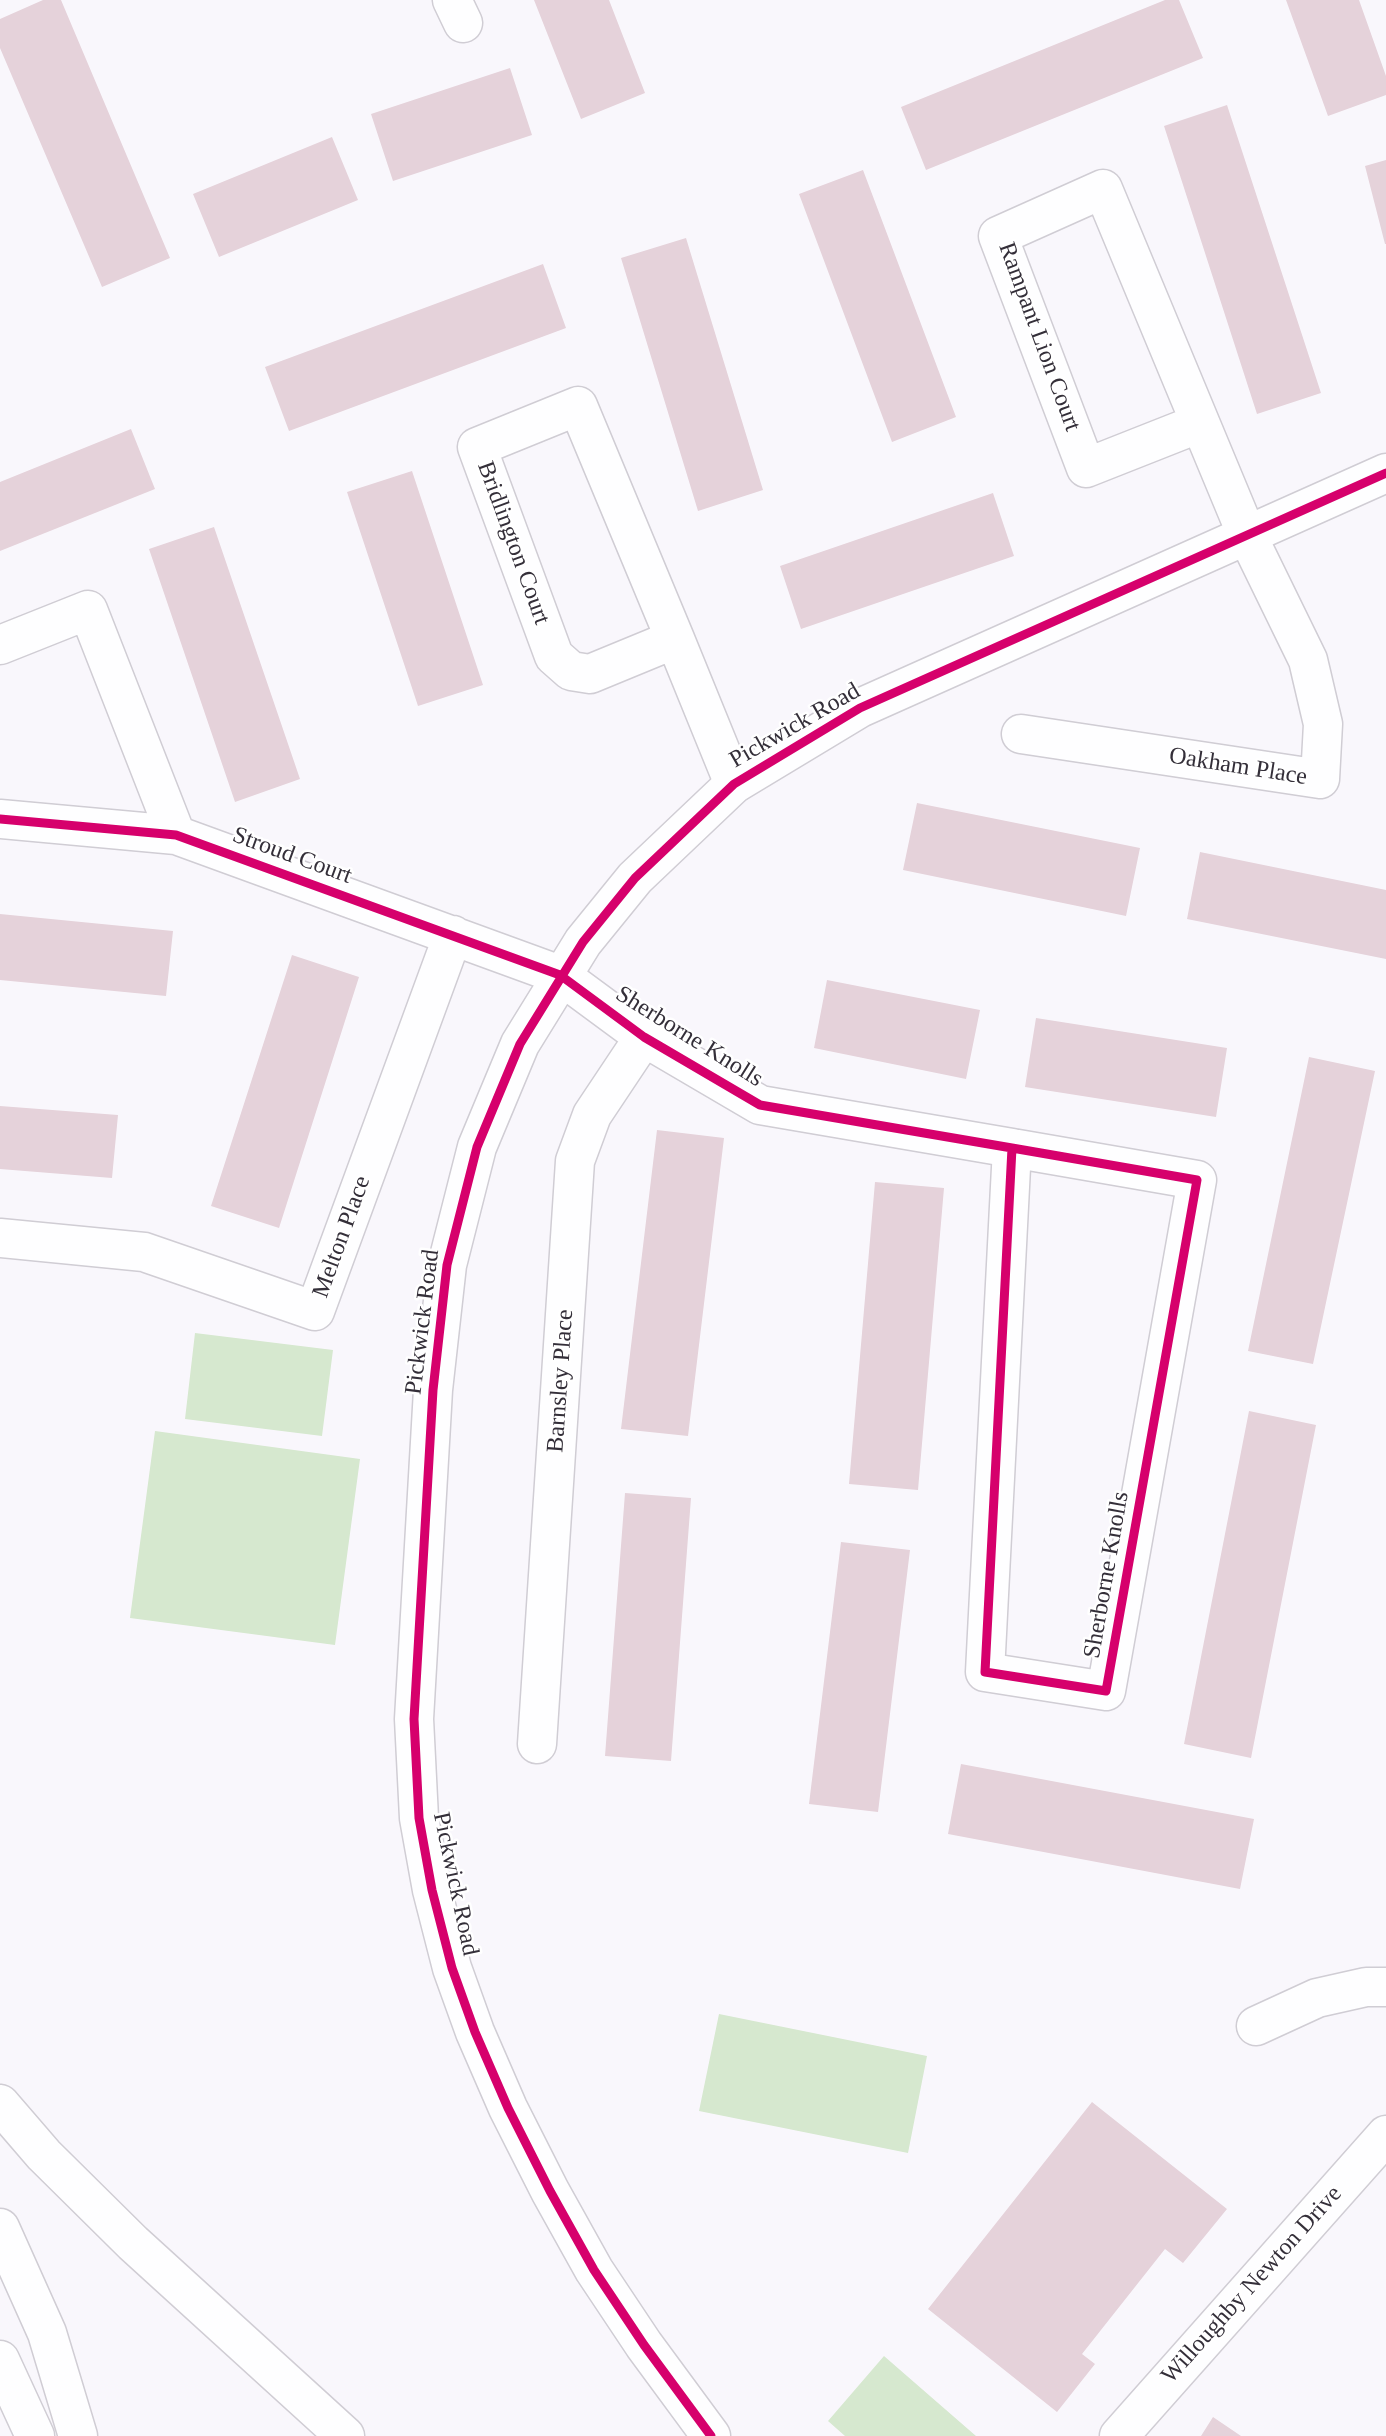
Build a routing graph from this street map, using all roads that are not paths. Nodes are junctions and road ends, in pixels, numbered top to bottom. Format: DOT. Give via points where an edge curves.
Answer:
graph roads {
  1 [pos="1200,422"];
  2 [pos="1386,473"];
  3 [pos="1246,533"];
  4 [pos="675,639"];
  5 [pos="0,645"];
  6 [pos="1021,734"];
  7 [pos="734,784"];
  8 [pos="0,819"];
  9 [pos="176,835"];
  10 [pos="453,935"];
  11 [pos="560,975"];
  12 [pos="644,1037"];
  13 [pos="1012,1148"];
  14 [pos="0,1238"];
  15 [pos="537,1744"];
  16 [pos="1386,1987"];
  17 [pos="1255,2026"];
  18 [pos="0,2104"];
  19 [pos="1386,2135"];
  20 [pos="0,2228"];
  21 [pos="0,2360"];
  22 [pos="35,2436"];
  23 [pos="78,2436"];
  24 [pos="345,2436"];
  25 [pos="711,2436"];
  26 [pos="1119,2436"];
  1 -- 1 [label="main road, Rampant Lion Court" via="1103,190 998,236 1086,468"];
  1 -- 3 [label="main road, Rampant Lion Court"];
  2 -- 3 [label="main road, Pickwick Road"];
  3 -- 6 [label="main road, Oakham Place" via="1308,660 1323,724 1320,779"];
  3 -- 7 [label="main road, Pickwick Road" via="860,708"];
  4 -- 4 [label="main road, Bridlington Court" via="578,406 477,447 554,656 571,671 590,674"];
  4 -- 7 [label="main road, Bridlington Court"];
  5 -- 9 [label="main road" via="88,610"];
  7 -- 11 [label="main road, Pickwick Road" via="635,878"];
  8 -- 9 [label="main road, Stroud Court"];
  9 -- 10 [label="main road, Stroud Court"];
  10 -- 11 [label="main road, Stroud Court"];
  10 -- 14 [label="main road, Melton Place" via="315,1311 144,1252"];
  11 -- 12 [label="main road, Sherborne Knolls"];
  11 -- 25 [label="main road, Pickwick Road" via="520,1044 477,1147 447,1265 433,1390 414,1719 419,1818 452,1968 508,2108 594,2270"];
  12 -- 13 [label="main road, Sherborne Knolls" via="760,1105"];
  12 -- 15 [label="main road, Barnsley Place" via="593,1115 575,1161"];
  13 -- 13 [label="main road, Sherborne Knolls" via="1197,1180 1106,1691 985,1672"];
  16 -- 17 [label="main road" via="1317,1998"];
  18 -- 24 [label="main road" via="133,2243"];
  19 -- 26 [label="main road, Willoughby Newton Drive"];
  20 -- 23 [label="main road" via="47,2333"];
  21 -- 22 [label="main road"];
}
